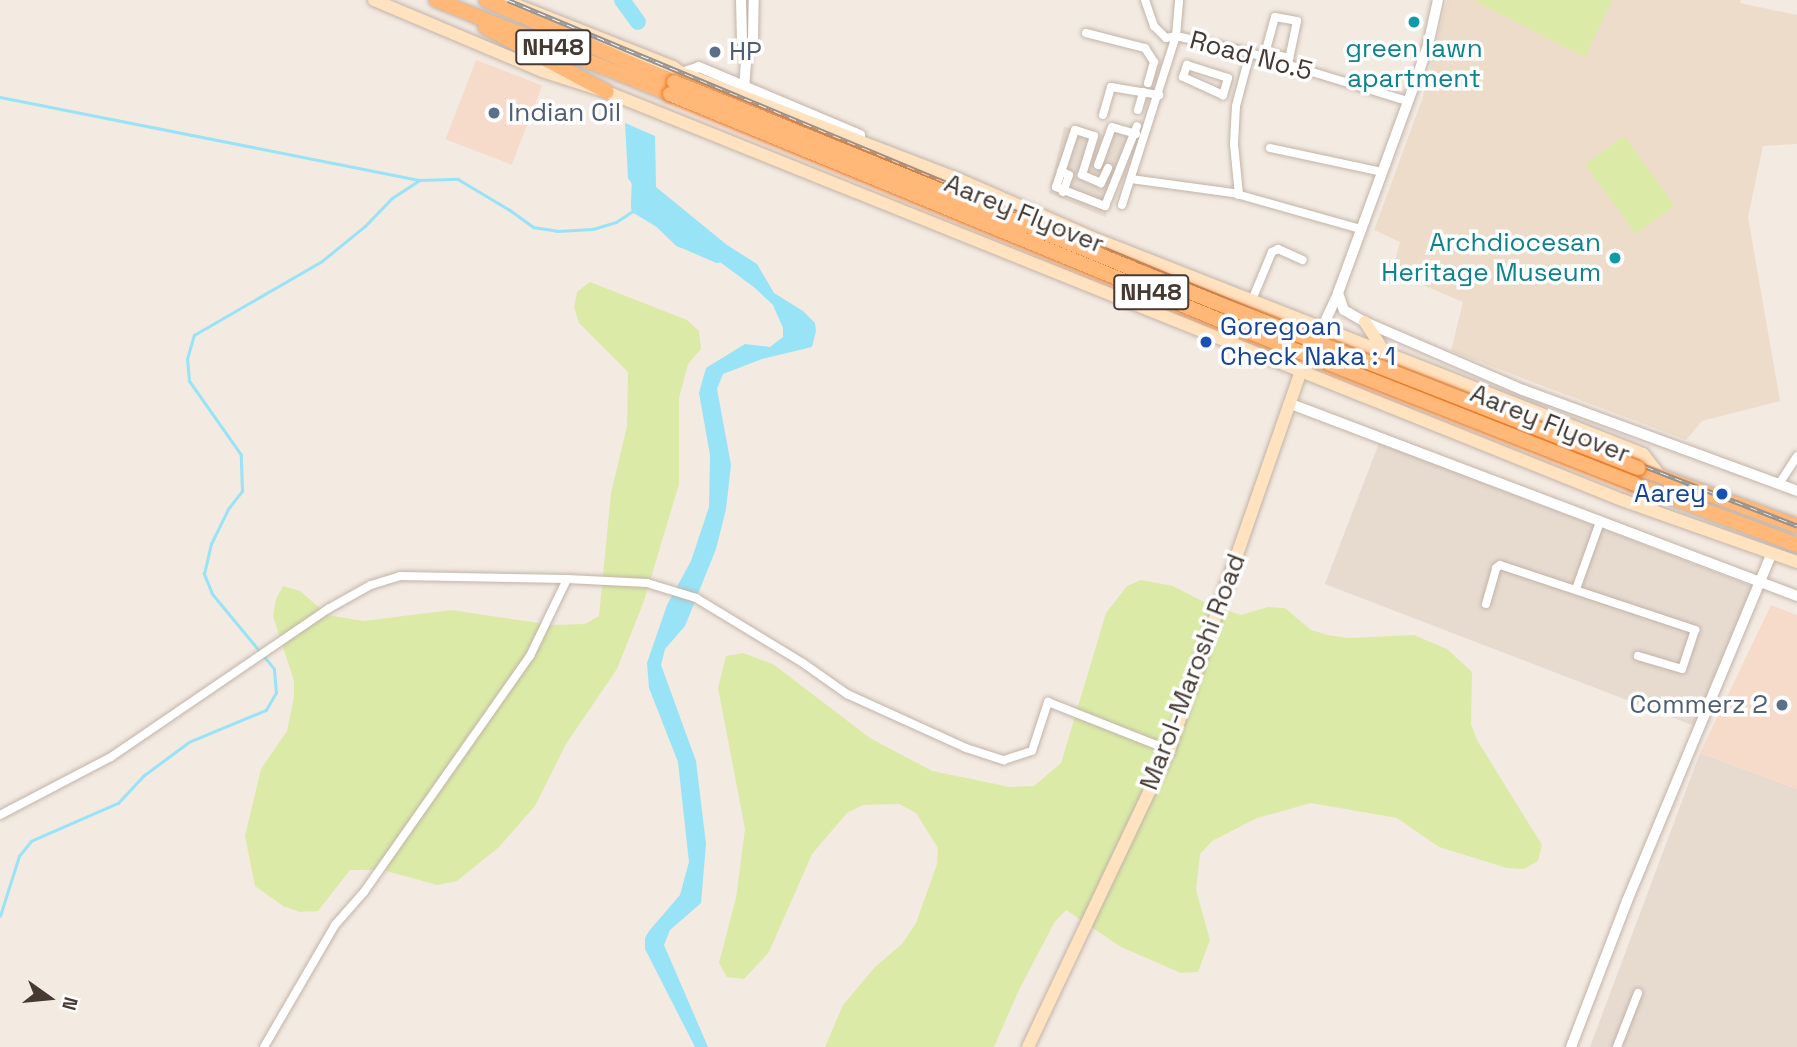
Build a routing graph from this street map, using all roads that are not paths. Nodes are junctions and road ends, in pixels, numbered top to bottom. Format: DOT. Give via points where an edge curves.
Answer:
graph roads {
  1 [pos="374,0"];
  2 [pos="436,0"];
  3 [pos="486,0"];
  4 [pos="504,0"];
  5 [pos="741,0"];
  6 [pos="752,0"];
  7 [pos="1145,0"];
  8 [pos="1179,0"];
  9 [pos="1438,0"];
  10 [pos="477,16"];
  11 [pos="1086,33"];
  12 [pos="1176,36"];
  13 [pos="747,51"];
  14 [pos="1250,53"];
  15 [pos="1265,55"];
  16 [pos="1288,61"];
  17 [pos="1154,62"];
  18 [pos="1168,64"];
  19 [pos="1184,67"];
  20 [pos="1228,81"];
  21 [pos="675,83"];
  22 [pos="1148,83"];
  23 [pos="1241,85"];
  24 [pos="744,91"];
  25 [pos="607,92"];
  26 [pos="1143,92"];
  27 [pos="1159,95"];
  28 [pos="1407,101"];
  29 [pos="1138,110"];
  30 [pos="1103,115"];
  31 [pos="1135,130"];
  32 [pos="1146,138"];
  33 [pos="1270,148"];
  34 [pos="1086,161"];
  35 [pos="1098,165"];
  36 [pos="1108,168"];
  37 [pos="1119,172"];
  38 [pos="1382,172"];
  39 [pos="1131,178"];
  40 [pos="1239,195"];
  41 [pos="1122,205"];
  42 [pos="1360,229"];
  43 [pos="1093,238"];
  44 [pos="1303,260"];
  45 [pos="1076,280"];
  46 [pos="1338,293"];
  47 [pos="1252,300"];
  48 [pos="1365,322"];
  49 [pos="1322,328"];
  50 [pos="1383,350"];
  51 [pos="1301,372"];
  52 [pos="1291,404"];
  53 [pos="1797,456"];
  54 [pos="1662,477"];
  55 [pos="1779,484"];
  56 [pos="1797,491"];
  57 [pos="1600,522"];
  58 [pos="1797,526"];
  59 [pos="1797,545"];
  60 [pos="1771,555"];
  61 [pos="1797,562"];
  62 [pos="567,579"];
  63 [pos="1760,583"];
  64 [pos="1576,589"];
  65 [pos="1797,596"];
  66 [pos="1486,604"];
  67 [pos="1638,656"];
  68 [pos="1169,750"];
  69 [pos="0,815"];
  70 [pos="1638,993"];
  71 [pos="264,1047"];
  72 [pos="1027,1047"];
  73 [pos="1572,1047"];
  74 [pos="1617,1047"];
  1 -- 25 [label="main road" via="542,71"];
  2 -- 10 [label="highway, NH48"];
  3 -- 21 [label="highway, NH48"];
  4 -- 21 [label="main road" via="673,66"];
  5 -- 13 [label="street" via="742,41"];
  6 -- 13 [label="street" via="753,39"];
  7 -- 12 [label="street, Road No.5" via="1158,34"];
  8 -- 12 [label="street, Road No.5"];
  9 -- 28 [label="street" via="1428,45"];
  10 -- 21 [label="highway, NH48"];
  10 -- 25 [label="highway" via="487,30"];
  11 -- 17 [label="street" via="1140,45"];
  12 -- 14 [label="street, Road No.5"];
  12 -- 18 [label="street, Road No.5"];
  13 -- 24 [label="street"];
  14 -- 15 [label="street, Road No.5"];
  14 -- 23 [label="street"];
  15 -- 16 [label="street, Road No.5"];
  15 -- 16 [label="street" via="1275,17 1297,21"];
  16 -- 28 [label="street, Road No.5"];
  17 -- 18 [label="street"];
  17 -- 22 [label="street"];
  18 -- 19 [label="street"];
  18 -- 27 [label="street, Road No.5"];
  19 -- 20 [label="street" via="1227,77"];
  19 -- 20 [label="street" via="1183,77 1221,96"];
  20 -- 23 [label="street"];
  21 -- 24 [label="main road"];
  21 -- 54 [label="highway, Aarey Flyover / NH48, bridge"];
  21 -- 59 [label="highway, Aarey Flyover / NH48, bridge" via="1219,320"];
  23 -- 40 [label="street" via="1234,144"];
  24 -- 43 [label="main road"];
  25 -- 45 [label="main road"];
  26 -- 27 [label="street"];
  26 -- 29 [label="street"];
  26 -- 30 [label="street" via="1111,87"];
  27 -- 32 [label="street, Road No.5"];
  28 -- 38 [label="street"];
  31 -- 32 [label="street"];
  31 -- 35 [label="street" via="1112,127"];
  31 -- 37 [label="street"];
  32 -- 39 [label="street, Road No.5"];
  33 -- 38 [label="street"];
  34 -- 35 [label="street"];
  34 -- 36 [label="street" via="1082,175 1100,183"];
  34 -- 37 [label="street" via="1094,136 1076,129 1056,187 1103,207"];
  35 -- 36 [label="street"];
  36 -- 37 [label="street"];
  37 -- 39 [label="street"];
  38 -- 42 [label="street"];
  39 -- 40 [label="street"];
  39 -- 41 [label="street, Road No.5"];
  40 -- 42 [label="street"];
  42 -- 46 [label="street"];
  43 -- 45 [label="main road"];
  43 -- 47 [label="main road"];
  44 -- 47 [label="street" via="1278,249 1272,252"];
  45 -- 51 [label="main road"];
  46 -- 48 [label="street" via="1344,310"];
  46 -- 49 [label="street"];
  47 -- 49 [label="main road"];
  48 -- 50 [label="main road"];
  48 -- 55 [label="street" via="1523,390"];
  49 -- 50 [label="main road"];
  49 -- 51 [label="main road, Marol-Maroshi Road"];
  50 -- 54 [label="main road" via="1643,454"];
  51 -- 52 [label="main road, Marol-Maroshi Road"];
  51 -- 60 [label="main road"];
  52 -- 57 [label="street"];
  52 -- 68 [label="main road, Marol-Maroshi Road"];
  53 -- 55 [label="street"];
  54 -- 58 [label="highway, NH48"];
  55 -- 56 [label="street"];
  57 -- 63 [label="street"];
  57 -- 64 [label="street"];
  60 -- 61 [label="main road"];
  60 -- 63 [label="street"];
  62 -- 68 [label="street" via="624,580 696,598 847,694 966,748 1004,760 1032,751 1048,702"];
  62 -- 69 [label="street" via="400,576 371,585 256,656 111,757"];
  62 -- 71 [label="street" via="530,656 364,892 335,925"];
  63 -- 65 [label="street"];
  63 -- 73 [label="street" via="1627,901"];
  64 -- 66 [label="street" via="1500,565"];
  64 -- 67 [label="street" via="1695,630 1682,669"];
  68 -- 72 [label="main road, Marol-Maroshi Road"];
  70 -- 74 [label="street"];
}
